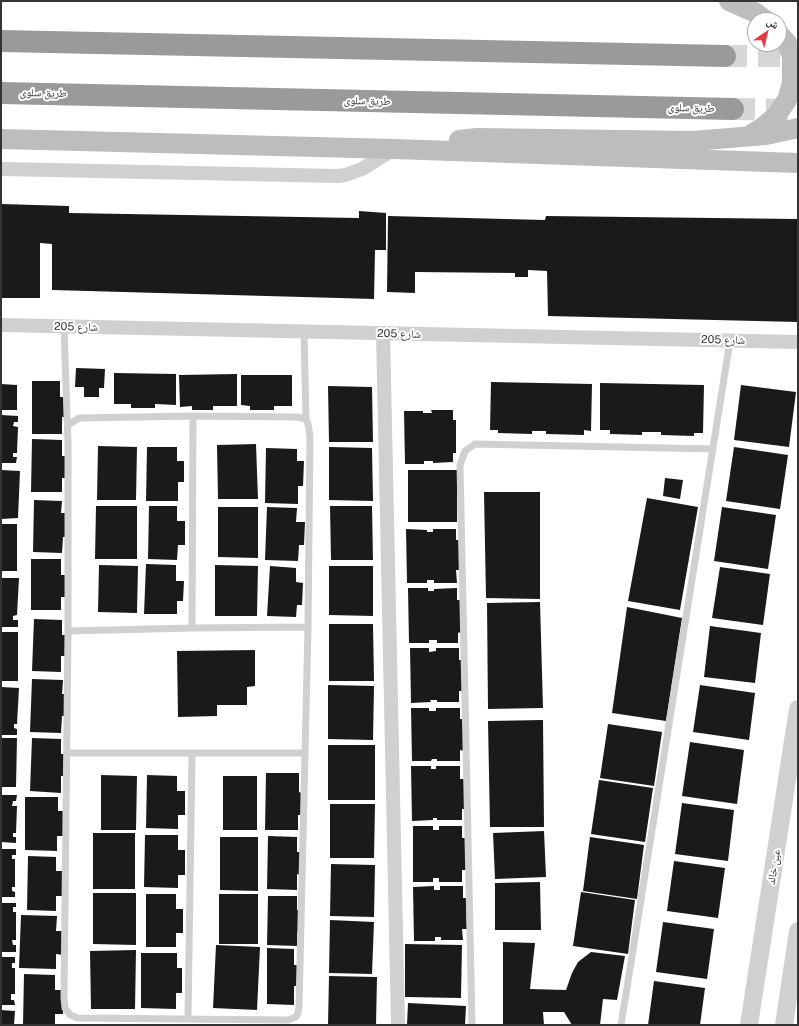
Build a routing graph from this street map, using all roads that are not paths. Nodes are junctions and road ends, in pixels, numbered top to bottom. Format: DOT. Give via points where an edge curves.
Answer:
graph roads {
  1 [pos="729,1"];
  2 [pos="754,12"];
  3 [pos="1,42"];
  4 [pos="787,42"];
  5 [pos="726,56"];
  6 [pos="1,92"];
  7 [pos="732,109"];
  8 [pos="798,128"];
  9 [pos="747,137"];
  10 [pos="1,139"];
  11 [pos="394,149"];
  12 [pos="794,165"];
  13 [pos="1,169"];
  14 [pos="1,325"];
  15 [pos="64,327"];
  16 [pos="304,332"];
  17 [pos="383,333"];
  18 [pos="730,341"];
  19 [pos="798,342"];
  20 [pos="192,416"];
  21 [pos="306,419"];
  22 [pos="68,424"];
  23 [pos="713,450"];
  24 [pos="308,627"];
  25 [pos="192,628"];
  26 [pos="68,631"];
  27 [pos="798,709"];
  28 [pos="67,753"];
  29 [pos="192,753"];
  30 [pos="305,753"];
  31 [pos="798,931"];
  32 [pos="793,1001"];
  33 [pos="188,1018"];
  34 [pos="398,1025"];
  35 [pos="472,1025"];
  36 [pos="621,1025"];
  37 [pos="749,1025"];
  38 [pos="784,1025"];
  1 -- 2 [label="main road"];
  3 -- 5 [label="highway"];
  4 -- 9 [label="main road" via="792,57 792,83 787,100 776,116 763,128"];
  6 -- 7 [label="highway, طريق سلوى"];
  8 -- 9 [label="main road"];
  9 -- 11 [label="main road" via="693,141 477,138"];
  10 -- 11 [label="main road"];
  11 -- 12 [label="main road"];
  11 -- 13 [label="street" via="362,169 337,176"];
  14 -- 15 [label="street, شارع 205"];
  15 -- 16 [label="street, شارع 205"];
  15 -- 22 [label="lane"];
  16 -- 17 [label="street, شارع 205"];
  16 -- 21 [label="lane"];
  17 -- 18 [label="street, شارع 205"];
  17 -- 34 [label="street"];
  18 -- 19 [label="street, شارع 205"];
  18 -- 23 [label="lane"];
  20 -- 21 [label="lane"];
  20 -- 22 [label="lane" via="79,418"];
  20 -- 25 [label="lane"];
  21 -- 24 [label="lane" via="310,436"];
  22 -- 26 [label="lane"];
  23 -- 35 [label="lane" via="475,444 465,451 460,465"];
  23 -- 36 [label="lane"];
  24 -- 25 [label="lane"];
  24 -- 30 [label="lane"];
  25 -- 26 [label="lane"];
  26 -- 28 [label="lane"];
  27 -- 37 [label="street, عين خالد"];
  28 -- 29 [label="lane"];
  28 -- 33 [label="lane" via="65,1008 70,1015 78,1018"];
  29 -- 30 [label="lane"];
  29 -- 33 [label="lane"];
  30 -- 33 [label="lane" via="298,1013 296,1017 288,1020"];
  31 -- 32 [label="street"];
  32 -- 38 [label="street"];
}
